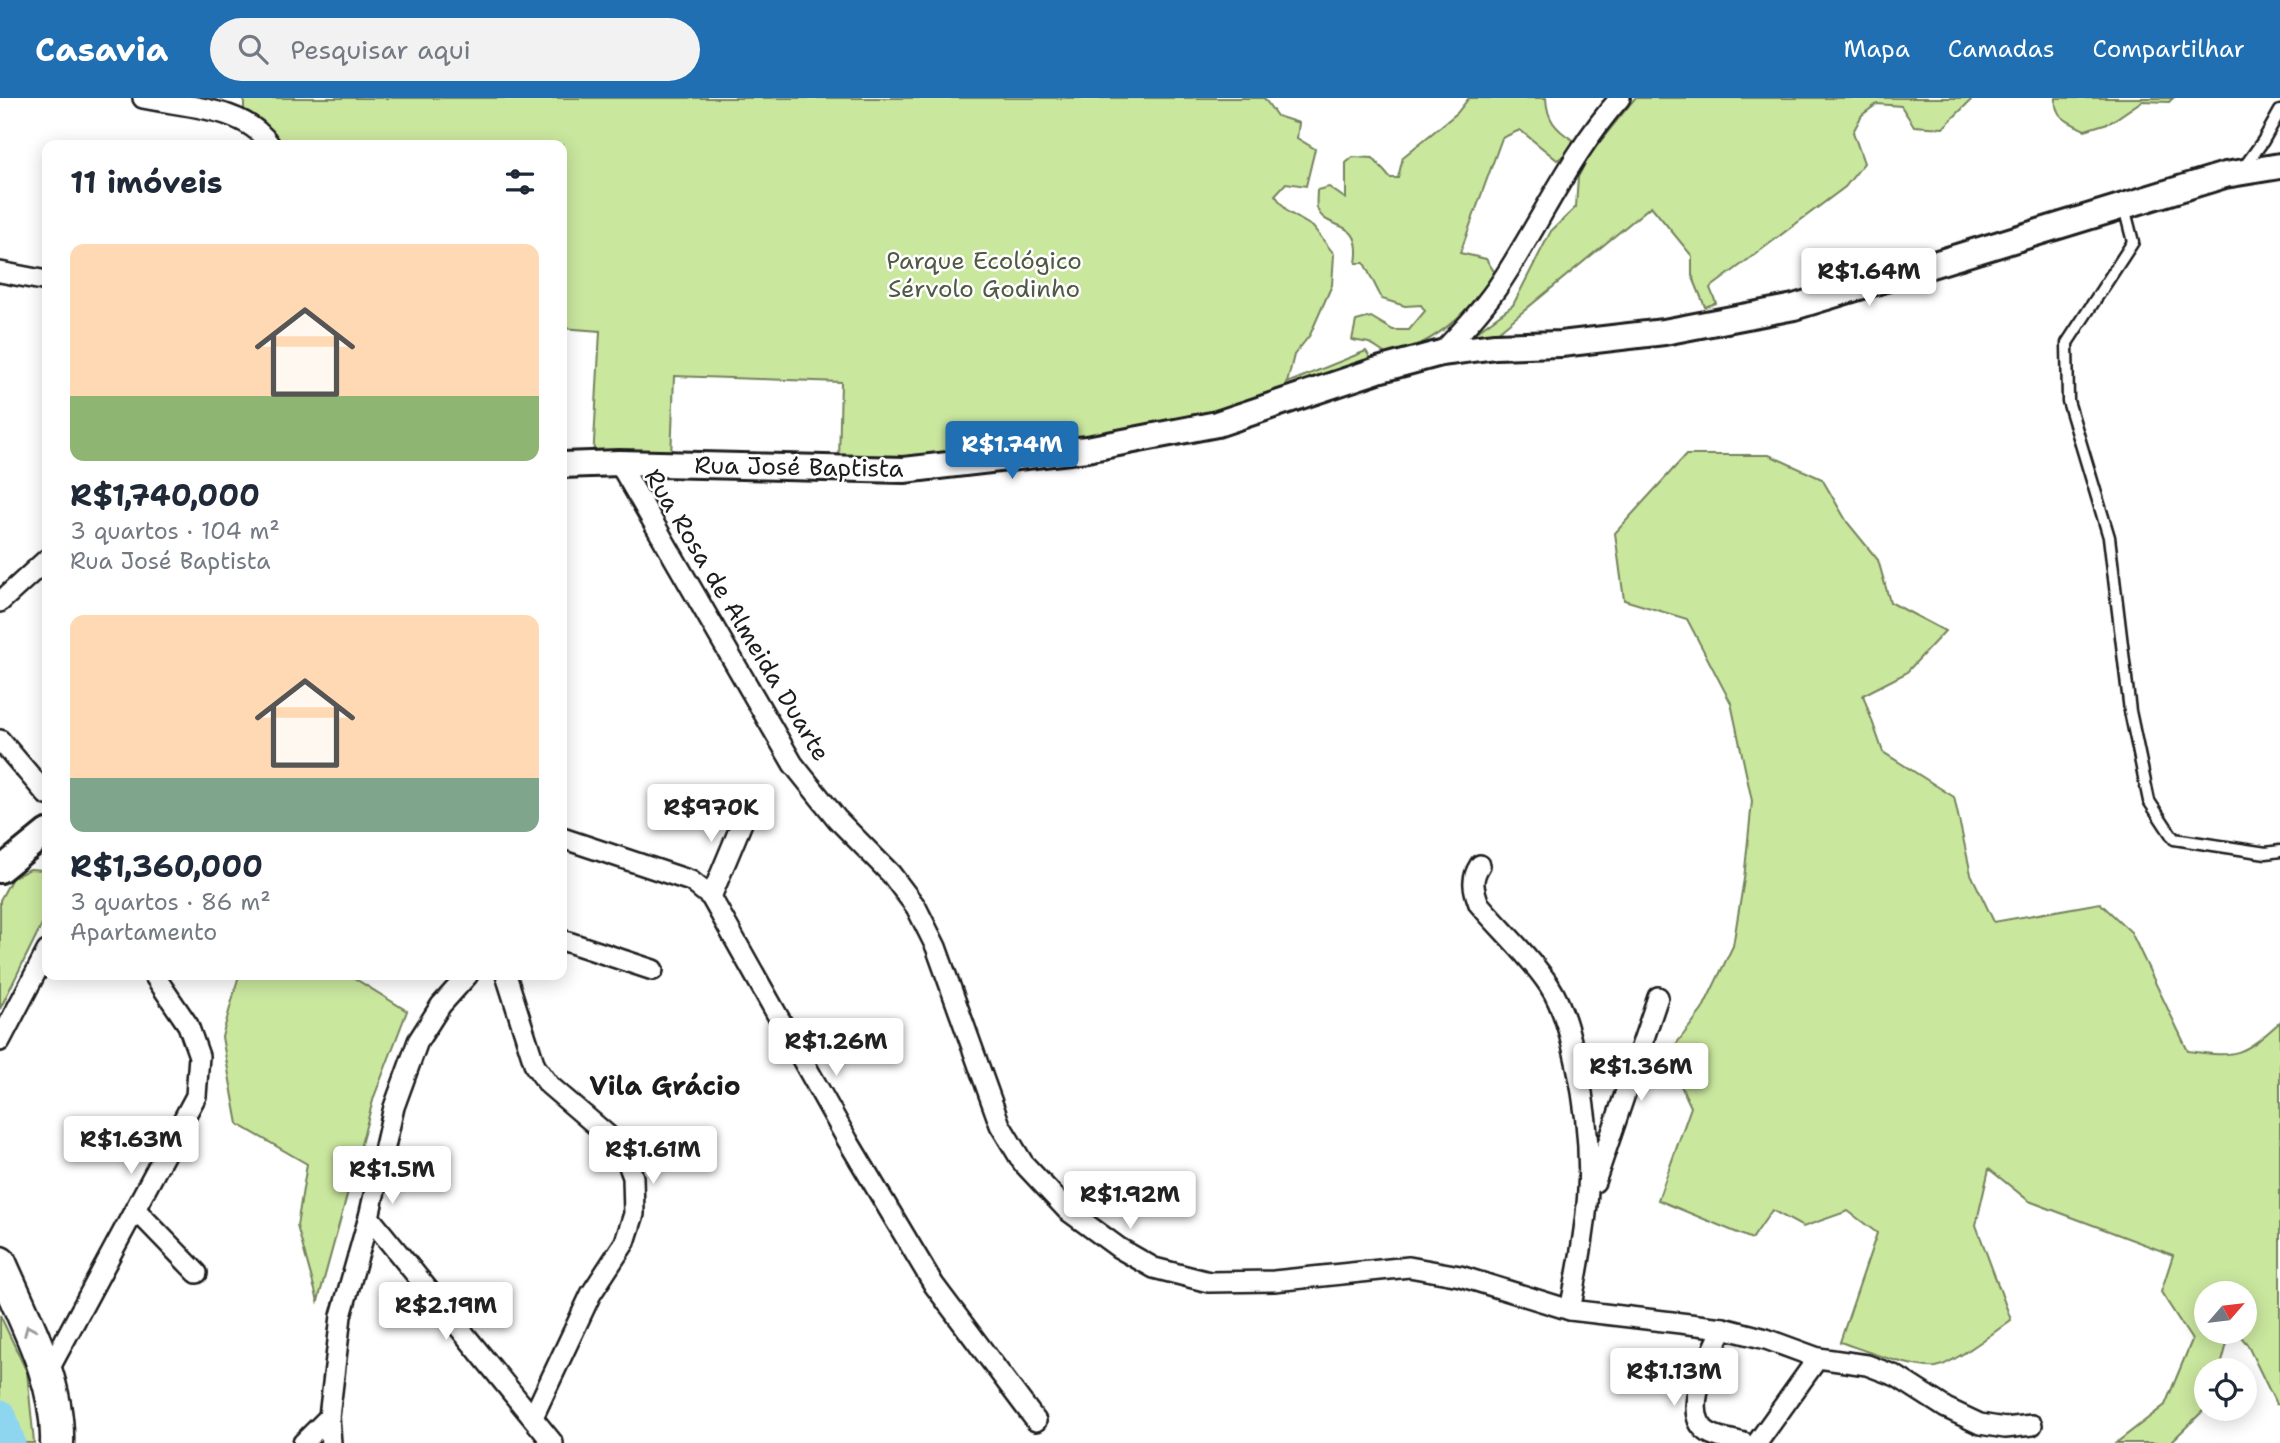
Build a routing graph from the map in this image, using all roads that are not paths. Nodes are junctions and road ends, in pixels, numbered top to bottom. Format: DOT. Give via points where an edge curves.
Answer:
graph roads {
  1 [pos="144,98"];
  2 [pos="1619,98"];
  3 [pos="203,105"];
  4 [pos="2280,111"];
  5 [pos="267,140"];
  6 [pos="2280,166"];
  7 [pos="2237,173"];
  8 [pos="2124,206"];
  9 [pos="0,272"];
  10 [pos="42,280"];
  11 [pos="1441,353"];
  12 [pos="619,463"];
  13 [pos="567,465"];
  14 [pos="42,564"];
  15 [pos="0,602"];
  16 [pos="0,740"];
  17 [pos="42,789"];
  18 [pos="749,806"];
  19 [pos="567,840"];
  20 [pos="42,841"];
  21 [pos="2280,851"];
  22 [pos="1480,865"];
  23 [pos="0,870"];
  24 [pos="711,897"];
  25 [pos="567,942"];
  26 [pos="42,961"];
  27 [pos="653,970"];
  28 [pos="157,980"];
  29 [pos="464,980"];
  30 [pos="508,980"];
  31 [pos="1658,997"];
  32 [pos="0,1041"];
  33 [pos="1590,1197"];
  34 [pos="136,1210"];
  35 [pos="369,1217"];
  36 [pos="0,1263"];
  37 [pos="197,1273"];
  38 [pos="1570,1310"];
  39 [pos="1723,1328"];
  40 [pos="1818,1359"];
  41 [pos="47,1373"];
  42 [pos="533,1416"];
  43 [pos="329,1417"];
  44 [pos="1036,1422"];
  45 [pos="2032,1425"];
  46 [pos="57,1443"];
  47 [pos="303,1443"];
  48 [pos="331,1443"];
  49 [pos="553,1443"];
  50 [pos="1744,1443"];
  51 [pos="1757,1443"];
  1 -- 3 [label="street"];
  2 -- 11 [label="street" via="1574,157 1498,286"];
  3 -- 5 [label="street" via="260,130"];
  4 -- 7 [label="lane" via="2252,159"];
  6 -- 7 [label="street, Rua José Baptista"];
  7 -- 8 [label="street, Rua José Baptista"];
  8 -- 11 [label="street, Rua José Baptista" via="1794,307 1664,332"];
  8 -- 21 [label="lane" via="2133,242 2067,343 2068,401 2109,537 2130,711 2149,801 2174,839 2266,853"];
  9 -- 10 [label="street"];
  11 -- 12 [label="street, Rua José Baptista" via="1217,424 1087,449 904,470"];
  12 -- 13 [label="street, Rua José Baptista"];
  12 -- 38 [label="street, Rua Rosa de Almeida Duarte" via="793,764 916,907 936,947 1000,1125 1023,1163 1067,1210 1154,1268 1209,1282 1274,1281 1409,1267 1460,1276"];
  14 -- 15 [label="street"];
  16 -- 17 [label="street"];
  18 -- 24 [label="street"];
  19 -- 24 [label="street" via="691,881"];
  20 -- 23 [label="street"];
  22 -- 33 [label="street" via="1473,887 1479,904 1550,987 1571,1035 1588,1116"];
  24 -- 44 [label="street" via="934,1285"];
  25 -- 27 [label="street"];
  26 -- 32 [label="street"];
  28 -- 34 [label="street" via="188,1025 200,1056 196,1096"];
  29 -- 35 [label="street" via="418,1041 394,1107"];
  30 -- 42 [label="street" via="536,1066 549,1085 611,1138 633,1177 634,1214 625,1242 592,1294"];
  31 -- 33 [label="street"];
  33 -- 38 [label="street"];
  34 -- 37 [label="street"];
  34 -- 41 [label="street"];
  35 -- 42 [label="street"];
  35 -- 43 [label="street" via="341,1316"];
  41 -- 36 [label="main road, one-way"];
  38 -- 39 [label="street, Rua Rosa de Almeida Duarte"];
  39 -- 40 [label="street, Rua Rosa de Almeida Duarte"];
  39 -- 50 [label="street" via="1694,1404 1696,1420 1710,1433"];
  40 -- 45 [label="street, Rua Rosa de Almeida Duarte" via="1867,1365 1896,1376 1980,1424 2005,1428"];
  40 -- 51 [label="street"];
  41 -- 46 [label="main road"];
  42 -- 49 [label="street"];
  43 -- 47 [label="street"];
  43 -- 48 [label="street"];
}
